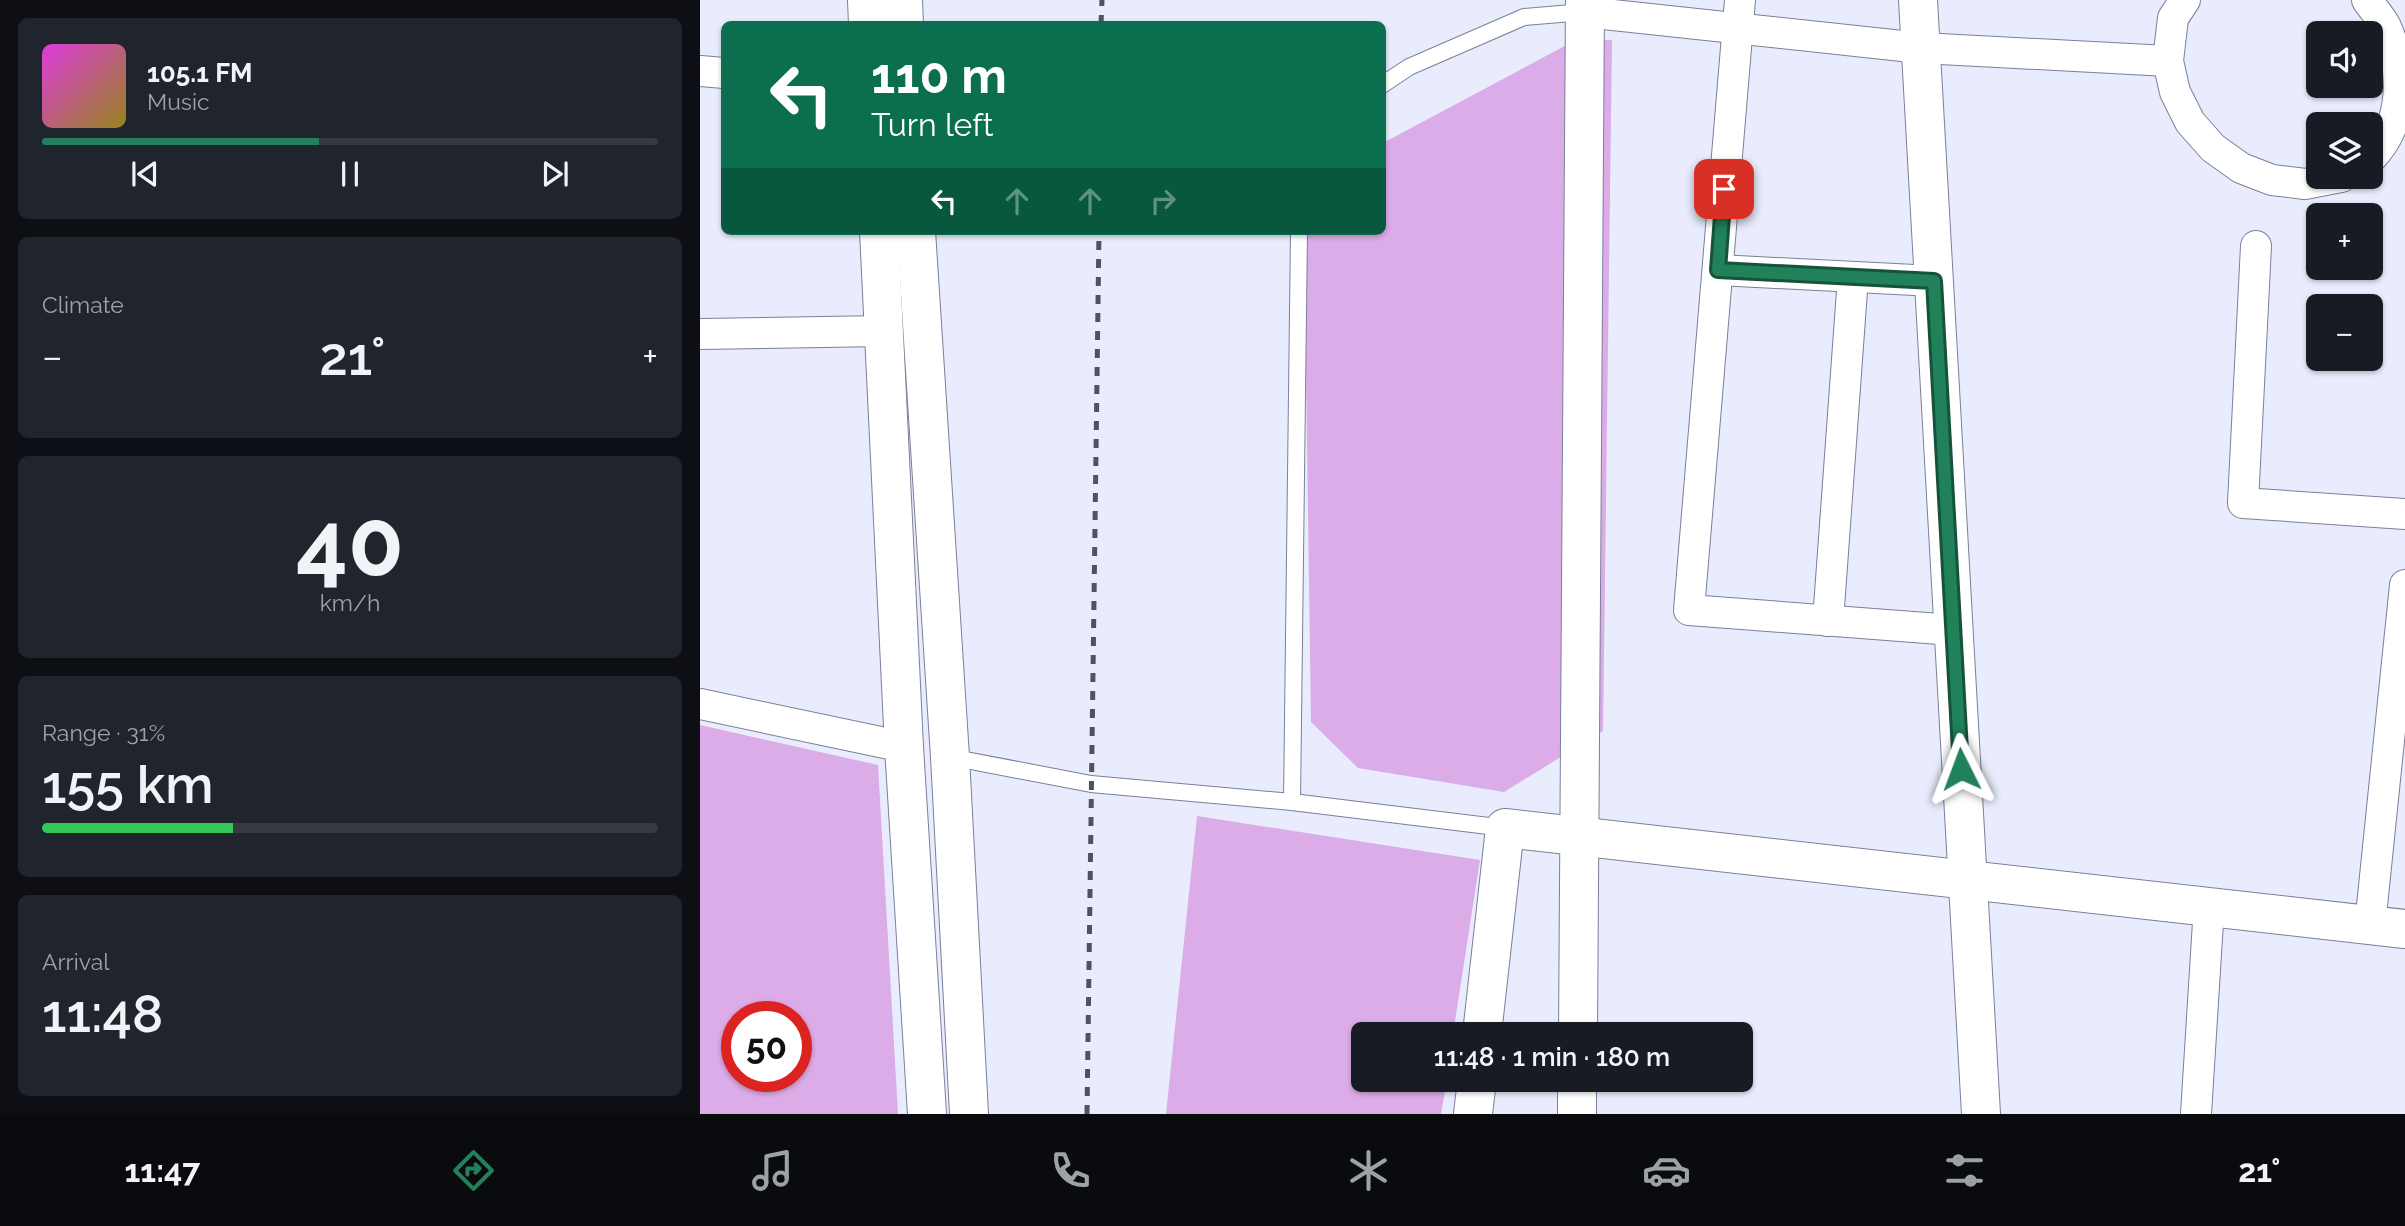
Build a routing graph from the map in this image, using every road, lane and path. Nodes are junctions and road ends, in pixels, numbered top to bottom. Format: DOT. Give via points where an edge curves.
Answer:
graph roads {
  1 [pos="867,0"];
  2 [pos="903,0"];
  3 [pos="1918,0"];
  4 [pos="2185,0"];
  5 [pos="2367,0"];
  6 [pos="1585,6"];
  7 [pos="1739,14"];
  8 [pos="869,21"];
  9 [pos="904,21"];
  10 [pos="1921,48"];
  11 [pos="2168,61"];
  12 [pos="700,71"];
  13 [pos="721,73"];
  14 [pos="1386,82"];
  15 [pos="2404,89"];
  16 [pos="2383,147"];
  17 [pos="2306,184"];
  18 [pos="879,235"];
  19 [pos="916,235"];
  20 [pos="1300,235"];
  21 [pos="2256,246"];
  22 [pos="1718,270"];
  23 [pos="1853,277"];
  24 [pos="1934,281"];
  25 [pos="884,331"];
  26 [pos="700,334"];
  27 [pos="2405,514"];
  28 [pos="2405,584"];
  29 [pos="1828,621"];
  30 [pos="1953,631"];
  31 [pos="700,704"];
  32 [pos="904,747"];
  33 [pos="950,757"];
  34 [pos="1292,802"];
  35 [pos="1505,828"];
  36 [pos="1578,836"];
  37 [pos="1967,880"];
  38 [pos="2208,906"];
  39 [pos="2388,927"];
  40 [pos="962,997"];
  41 [pos="920,1003"];
  42 [pos="1483,1022"];
  43 [pos="1578,1022"];
  44 [pos="1476,1092"];
  45 [pos="1577,1092"];
  46 [pos="926,1114"];
  47 [pos="969,1114"];
  48 [pos="1474,1114"];
  49 [pos="1577,1114"];
  50 [pos="1981,1114"];
  51 [pos="2196,1114"];
  1 -- 8 [label="main road"];
  2 -- 9 [label="main road"];
  3 -- 10 [label="main road"];
  4 -- 11 [label="street" via="2173,18"];
  5 -- 15 [label="street" via="2386,26 2399,57"];
  6 -- 7 [label="street"];
  6 -- 14 [label="lane" via="1524,17 1409,67"];
  6 -- 36 [label="main road"];
  7 -- 10 [label="street"];
  7 -- 22 [label="street"];
  10 -- 11 [label="street"];
  10 -- 24 [label="main road"];
  11 -- 17 [label="street" via="2175,92 2190,122 2213,148 2241,168 2272,180"];
  12 -- 13 [label="street"];
  15 -- 16 [label="street" via="2398,119"];
  18 -- 25 [label="main road"];
  19 -- 33 [label="main road"];
  20 -- 34 [label="lane"];
  21 -- 27 [label="street" via="2243,503"];
  22 -- 23 [label="street"];
  22 -- 29 [label="street" via="1689,610"];
  23 -- 24 [label="street"];
  23 -- 29 [label="street"];
  24 -- 30 [label="main road"];
  25 -- 26 [label="street"];
  25 -- 32 [label="main road"];
  28 -- 39 [label="street"];
  29 -- 30 [label="street"];
  30 -- 37 [label="main road"];
  31 -- 32 [label="street"];
  32 -- 41 [label="main road"];
  33 -- 34 [label="lane" via="1091,784"];
  33 -- 40 [label="main road"];
  34 -- 35 [label="lane"];
  35 -- 36 [label="main road"];
  35 -- 42 [label="main road"];
  36 -- 37 [label="main road"];
  36 -- 43 [label="main road"];
  37 -- 38 [label="main road"];
  37 -- 50 [label="main road"];
  38 -- 39 [label="main road"];
  38 -- 51 [label="street"];
  40 -- 41 [label="main road"];
  40 -- 47 [label="main road"];
  41 -- 46 [label="main road"];
  44 -- 48 [label="main road"];
  45 -- 49 [label="main road"];
}
